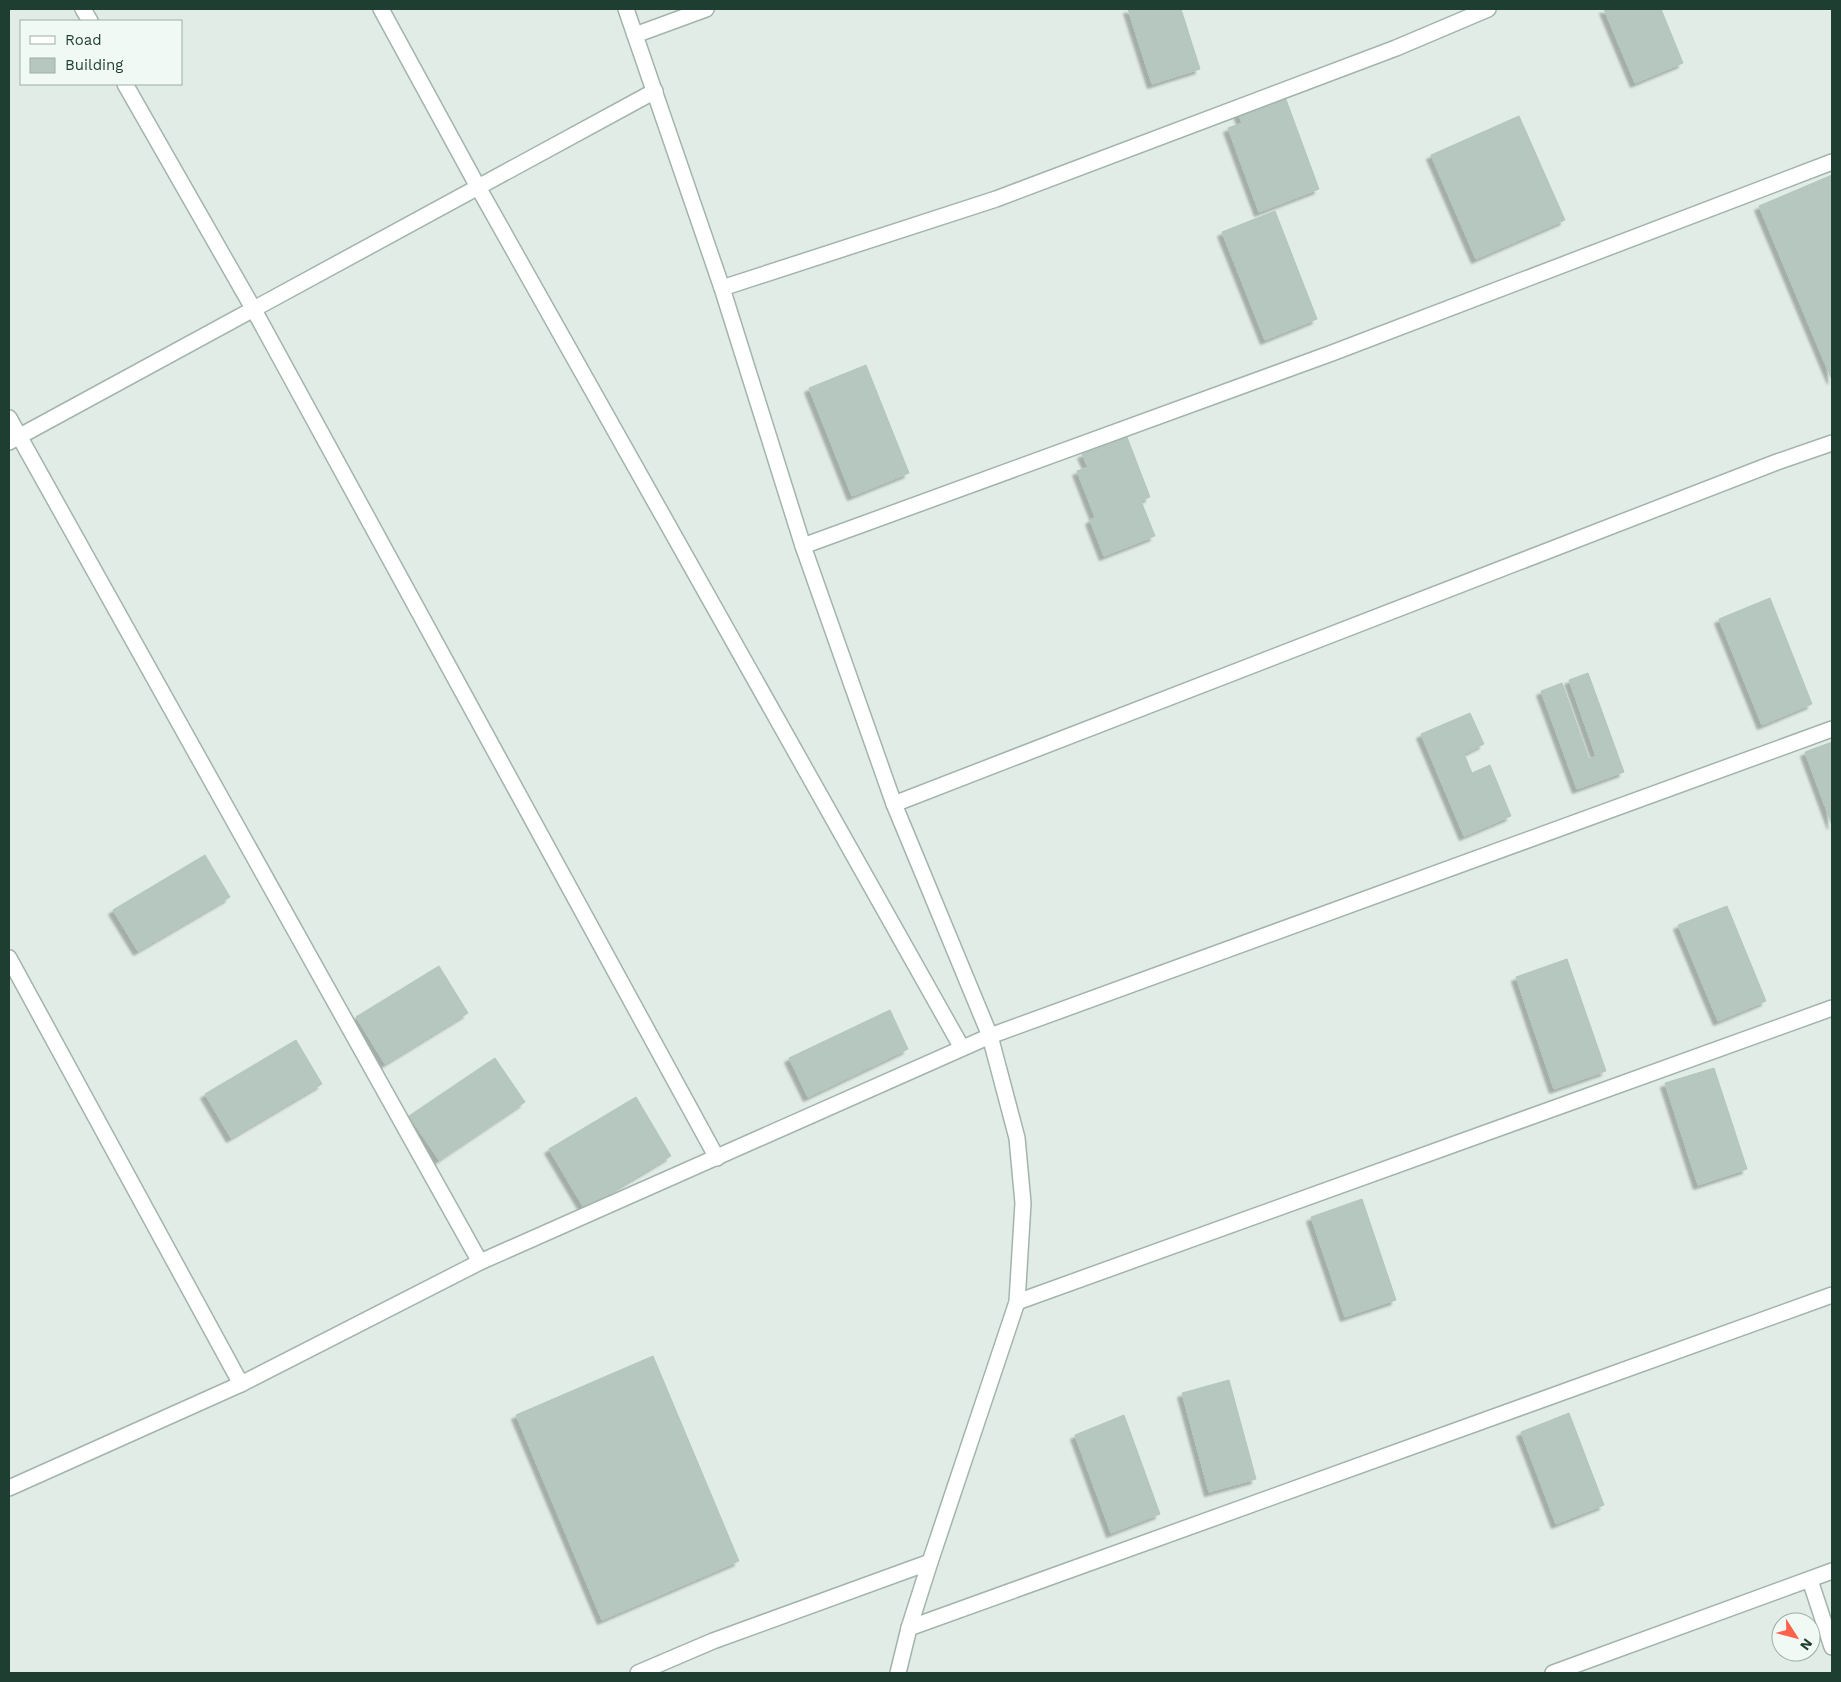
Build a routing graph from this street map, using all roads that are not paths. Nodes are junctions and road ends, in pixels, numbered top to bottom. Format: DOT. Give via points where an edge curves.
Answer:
graph roads {
  1 [pos="83,9"];
  2 [pos="381,9"];
  3 [pos="626,9"];
  4 [pos="706,9"];
  5 [pos="1488,9"];
  6 [pos="89,20"];
  7 [pos="635,35"];
  8 [pos="126,85"];
  9 [pos="655,91"];
  10 [pos="1832,162"];
  11 [pos="478,187"];
  12 [pos="722,288"];
  13 [pos="254,310"];
  14 [pos="9,418"];
  15 [pos="14,440"];
  16 [pos="1832,443"];
  17 [pos="803,546"];
  18 [pos="1832,729"];
  19 [pos="894,804"];
  20 [pos="9,958"];
  21 [pos="1832,1008"];
  22 [pos="990,1036"];
  23 [pos="962,1048"];
  24 [pos="717,1158"];
  25 [pos="480,1262"];
  26 [pos="1832,1295"];
  27 [pos="1017,1302"];
  28 [pos="241,1384"];
  29 [pos="9,1488"];
  30 [pos="930,1562"];
  31 [pos="1832,1572"];
  32 [pos="1810,1580"];
  33 [pos="909,1628"];
  34 [pos="1832,1647"];
  35 [pos="638,1673"];
  36 [pos="898,1673"];
  37 [pos="1553,1673"];
  1 -- 6 [label="street"];
  2 -- 11 [label="street"];
  3 -- 7 [label="street"];
  4 -- 7 [label="street"];
  5 -- 12 [label="street" via="1396,48 996,199"];
  7 -- 9 [label="street"];
  8 -- 13 [label="street"];
  9 -- 11 [label="street"];
  9 -- 12 [label="street"];
  10 -- 17 [label="street" via="1341,350"];
  11 -- 13 [label="street"];
  11 -- 23 [label="street"];
  12 -- 17 [label="street"];
  13 -- 15 [label="street"];
  13 -- 24 [label="street"];
  14 -- 15 [label="street"];
  15 -- 25 [label="street"];
  16 -- 19 [label="street"];
  17 -- 19 [label="street"];
  18 -- 22 [label="street"];
  19 -- 22 [label="street"];
  20 -- 28 [label="street"];
  21 -- 27 [label="street"];
  22 -- 23 [label="street"];
  22 -- 27 [label="street" via="1018,1138 1023,1204"];
  23 -- 24 [label="street"];
  24 -- 25 [label="street"];
  25 -- 28 [label="street"];
  26 -- 33 [label="street"];
  27 -- 30 [label="street"];
  28 -- 29 [label="street"];
  30 -- 33 [label="street"];
  30 -- 35 [label="street"];
  31 -- 32 [label="street"];
  32 -- 34 [label="street"];
  32 -- 37 [label="street"];
  33 -- 36 [label="street"];
}
